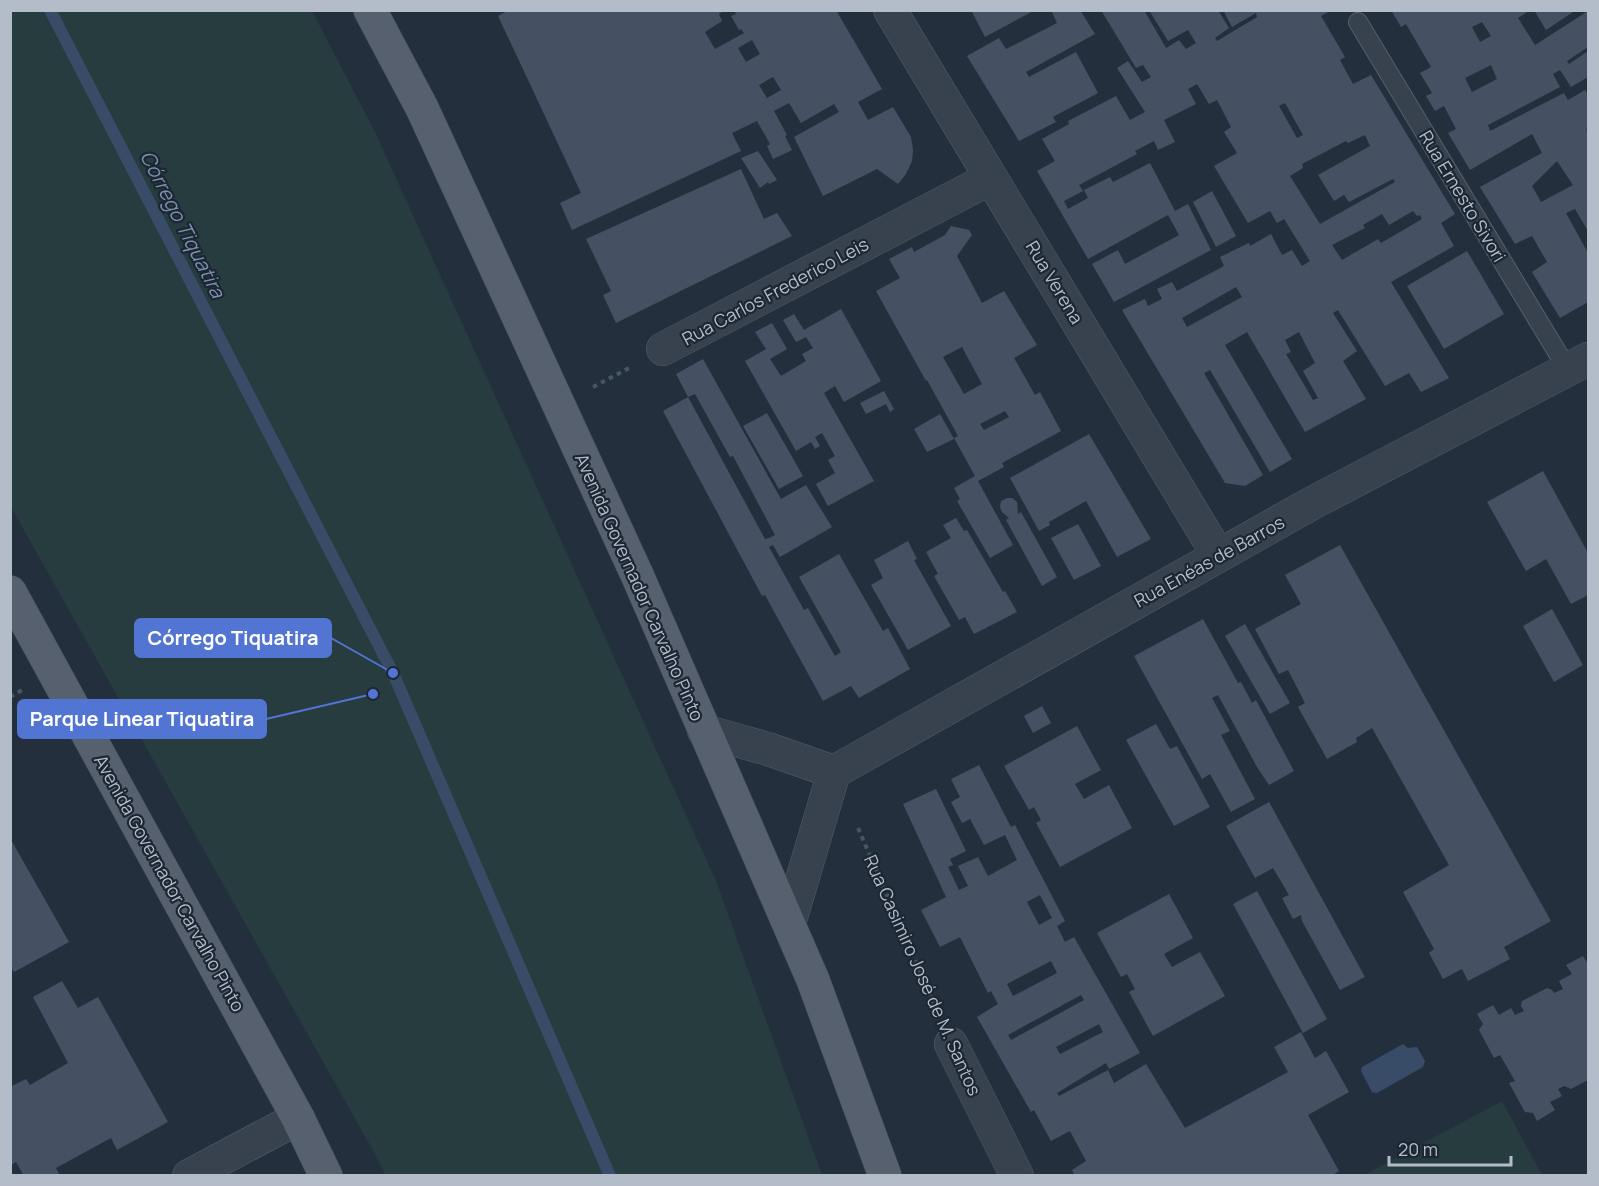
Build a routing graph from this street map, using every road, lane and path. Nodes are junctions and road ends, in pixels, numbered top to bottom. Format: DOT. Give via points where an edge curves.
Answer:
graph roads {
  1 [pos="370,10"];
  2 [pos="890,10"];
  3 [pos="1358,22"];
  4 [pos="991,178"];
  5 [pos="663,349"];
  6 [pos="1578,364"];
  7 [pos="558,405"];
  8 [pos="1218,555"];
  9 [pos="10,592"];
  10 [pos="704,731"];
  11 [pos="834,772"];
  12 [pos="857,826"];
  13 [pos="789,924"];
  14 [pos="951,1044"];
  15 [pos="298,1118"];
  16 [pos="189,1176"];
  17 [pos="326,1176"];
  18 [pos="885,1176"];
  19 [pos="1017,1176"];
  1 -- 7 [label="main road, Avenida Governador Carvalho Pinto" via="422,108"];
  2 -- 4 [label="street, Rua Verena"];
  3 -- 6 [label="lane, Rua Ernesto Sivori"];
  4 -- 5 [label="street, Rua Carlos Frederico Leis"];
  4 -- 8 [label="street, Rua Verena"];
  5 -- 7 [label="path, Rua Carlos Frederico Leis"];
  6 -- 8 [label="street, Rua Enéas de Barros"];
  7 -- 10 [label="main road, Avenida Governador Carvalho Pinto"];
  8 -- 11 [label="street, Rua Enéas de Barros"];
  9 -- 15 [label="main road, Avenida Governador Carvalho Pinto"];
  10 -- 11 [label="street"];
  10 -- 13 [label="main road, Avenida Governador Carvalho Pinto"];
  11 -- 13 [label="street"];
  12 -- 14 [label="path, Rua Casimiro José de M. Santos"];
  13 -- 18 [label="main road, Avenida Governador Carvalho Pinto"];
  14 -- 19 [label="street, Rua Casimiro José de M. Santos"];
  15 -- 16 [label="street"];
  15 -- 17 [label="main road, Avenida Governador Carvalho Pinto"];
}
